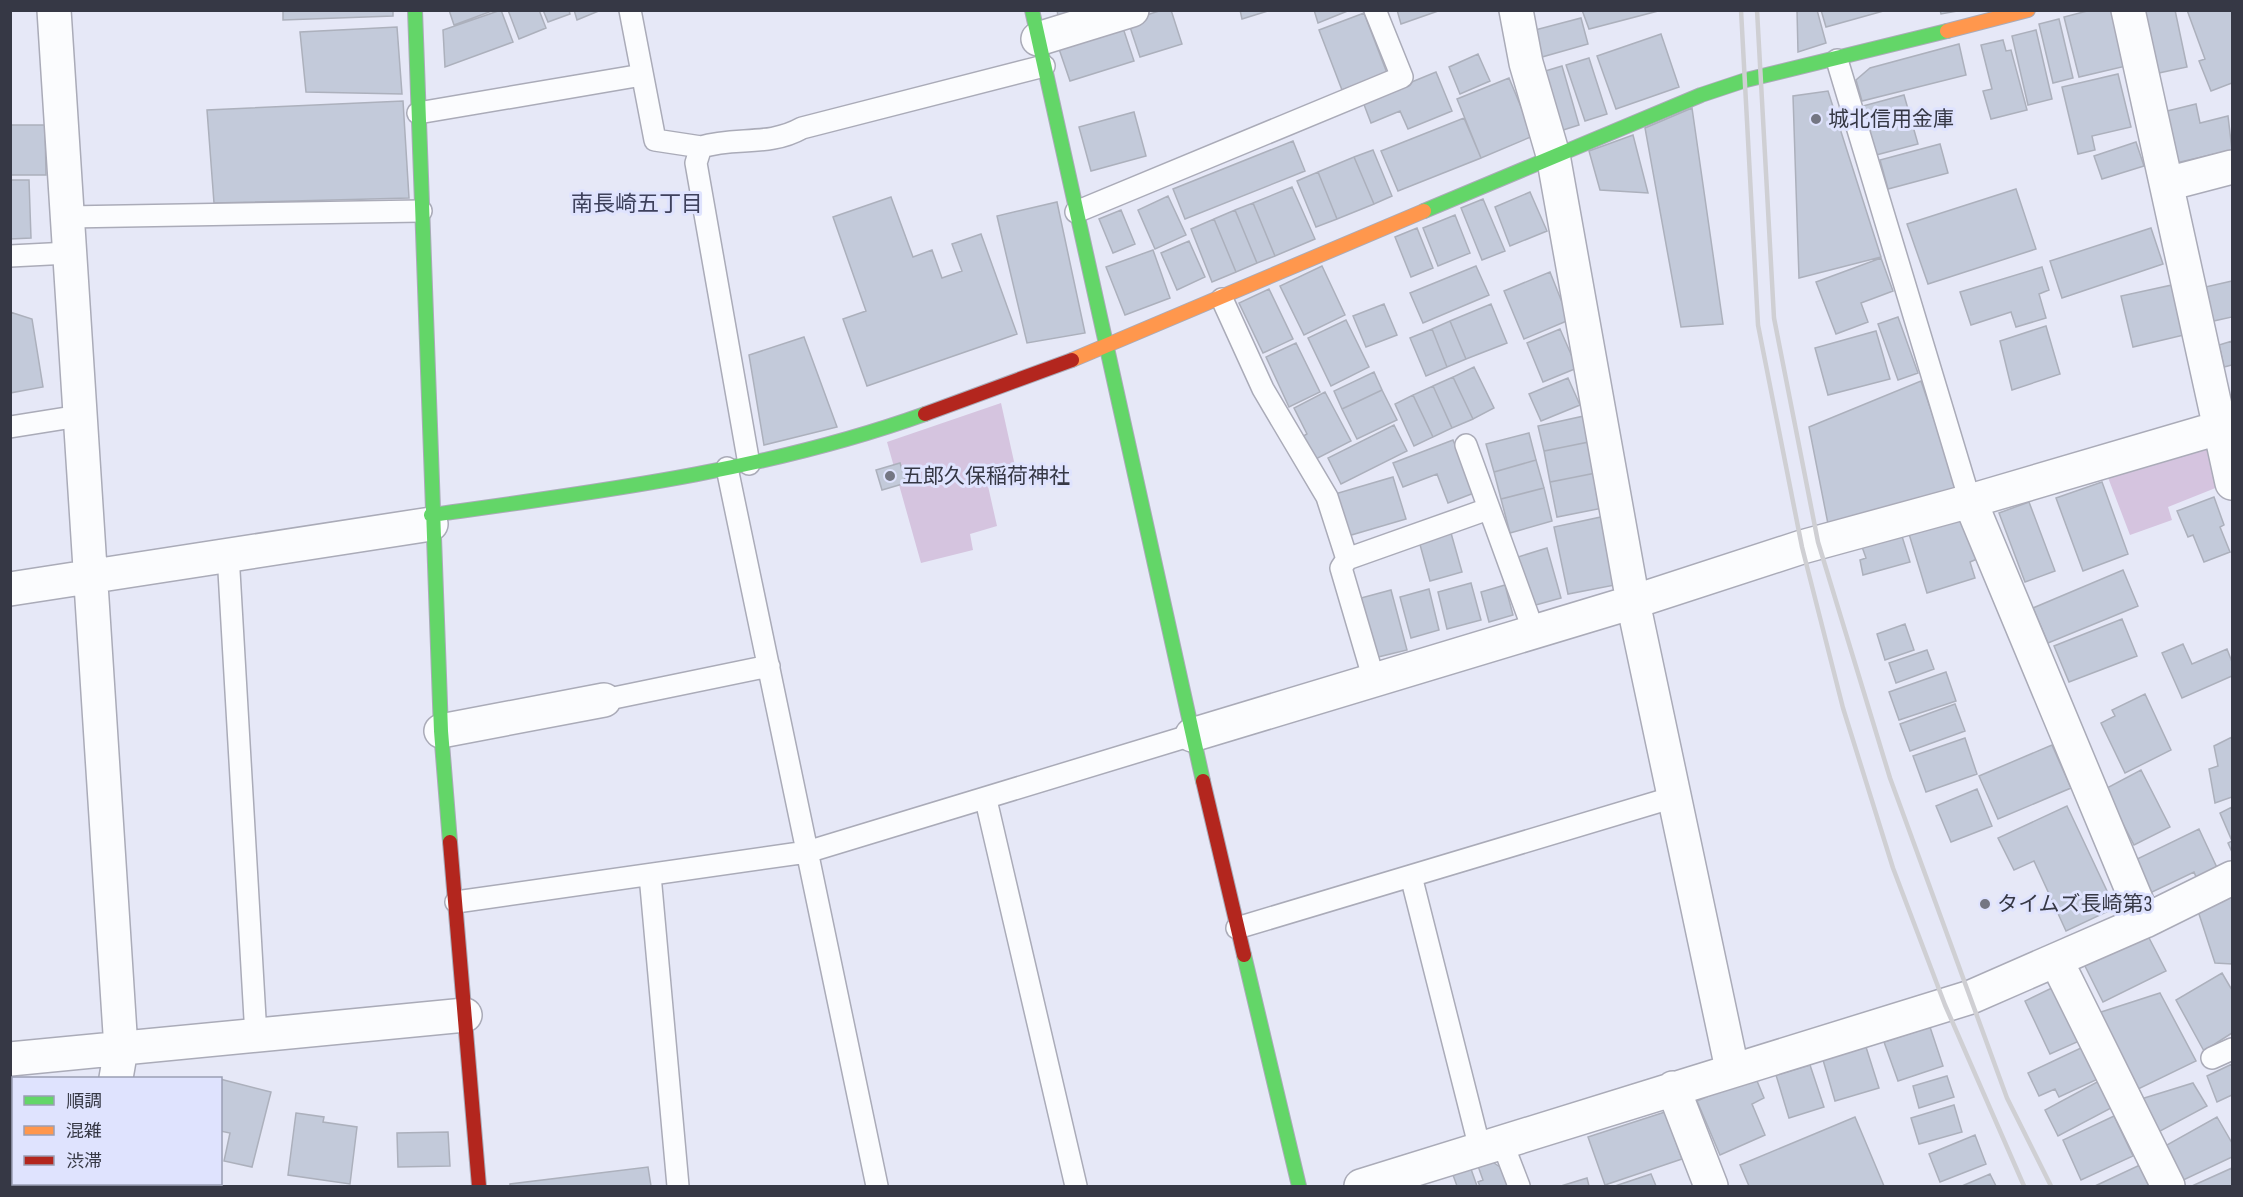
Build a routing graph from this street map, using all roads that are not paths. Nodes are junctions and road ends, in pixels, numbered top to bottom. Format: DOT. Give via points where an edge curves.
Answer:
graph roads {
  1 [pos="54,10"];
  2 [pos="415,10"];
  3 [pos="630,10"];
  4 [pos="1132,10"];
  5 [pos="1376,10"];
  6 [pos="1516,10"];
  7 [pos="2028,10"];
  8 [pos="2128,10"];
  9 [pos="1038,38"];
  10 [pos="1837,60"];
  11 [pos="642,75"];
  12 [pos="418,113"];
  13 [pos="701,147"];
  14 [pos="1553,155"];
  15 [pos="2232,166"];
  16 [pos="2167,184"];
  17 [pos="421,211"];
  18 [pos="1076,212"];
  19 [pos="67,217"];
  20 [pos="69,253"];
  21 [pos="10,256"];
  22 [pos="1222,299"];
  23 [pos="1106,348"];
  24 [pos="79,416"];
  25 [pos="2226,425"];
  26 [pos="10,427"];
  27 [pos="1466,445"];
  28 [pos="749,464"];
  29 [pos="727,468"];
  30 [pos="2232,483"];
  31 [pos="1970,501"];
  32 [pos="1488,509"];
  33 [pos="431,519"];
  34 [pos="228,554"];
  35 [pos="1347,559"];
  36 [pos="89,575"];
  37 [pos="10,589"];
  38 [pos="1633,602"];
  39 [pos="1534,632"];
  40 [pos="769,666"];
  41 [pos="1374,680"];
  42 [pos="604,700"];
  43 [pos="441,731"];
  44 [pos="1192,735"];
  45 [pos="1674,797"];
  46 [pos="986,800"];
  47 [pos="807,852"];
  48 [pos="650,875"];
  49 [pos="1411,876"];
  50 [pos="2232,878"];
  51 [pos="456,902"];
  52 [pos="2145,921"];
  53 [pos="1237,928"];
  54 [pos="2056,960"];
  55 [pos="465,1015"];
  56 [pos="256,1036"];
  57 [pos="2232,1049"];
  58 [pos="2212,1058"];
  59 [pos="10,1059"];
  60 [pos="118,1064"];
  61 [pos="1732,1069"];
  62 [pos="1673,1088"];
  63 [pos="1491,1145"];
  64 [pos="479,1186"];
  65 [pos="678,1186"];
  66 [pos="877,1186"];
  67 [pos="1076,1186"];
  68 [pos="1299,1186"];
  69 [pos="1360,1186"];
  70 [pos="1519,1186"];
  71 [pos="1711,1186"];
  72 [pos="2168,1186"];
  1 -- 19 [label="street"];
  2 -- 12 [label="street"];
  3 -- 11 [label="lane"];
  4 -- 9 [label="street"];
  5 -- 18 [label="lane" via="1402,77"];
  6 -- 14 [label="street" via="1526,63"];
  7 -- 10 [label="street"];
  8 -- 16 [label="street"];
  9 -- 13 [label="lane" via="783,138"];
  9 -- 18 [label="street"];
  10 -- 14 [label="street" via="1746,80"];
  10 -- 31 [label="lane"];
  11 -- 12 [label="lane"];
  11 -- 13 [label="lane" via="655,140"];
  12 -- 17 [label="street"];
  13 -- 28 [label="lane" via="696,163"];
  14 -- 22 [label="street"];
  14 -- 38 [label="street"];
  15 -- 16 [label="street"];
  16 -- 25 [label="street"];
  17 -- 19 [label="lane"];
  17 -- 33 [label="street"];
  18 -- 23 [label="street"];
  19 -- 20 [label="street"];
  20 -- 21 [label="lane"];
  20 -- 24 [label="street"];
  22 -- 23 [label="street"];
  22 -- 35 [label="lane" via="1263,389 1327,497"];
  23 -- 28 [label="street" via="863,436"];
  23 -- 44 [label="street"];
  24 -- 26 [label="lane"];
  24 -- 36 [label="street"];
  25 -- 30 [label="street"];
  25 -- 31 [label="street"];
  27 -- 32 [label="lane"];
  28 -- 29 [label="street"];
  29 -- 33 [label="street"];
  29 -- 40 [label="lane"];
  31 -- 38 [label="street" via="1802,547"];
  31 -- 52 [label="street"];
  32 -- 35 [label="lane"];
  32 -- 39 [label="lane"];
  33 -- 34 [label="street"];
  33 -- 43 [label="street"];
  34 -- 36 [label="street"];
  34 -- 56 [label="lane"];
  35 -- 41 [label="lane" via="1341,568"];
  36 -- 37 [label="street"];
  36 -- 60 [label="street"];
  38 -- 39 [label="street"];
  38 -- 45 [label="street"];
  39 -- 41 [label="street"];
  40 -- 42 [label="lane"];
  40 -- 47 [label="lane"];
  41 -- 44 [label="street"];
  42 -- 43 [label="street"];
  43 -- 51 [label="street"];
  44 -- 46 [label="lane"];
  44 -- 53 [label="street"];
  45 -- 49 [label="lane"];
  45 -- 61 [label="street"];
  46 -- 47 [label="lane"];
  46 -- 67 [label="lane"];
  47 -- 48 [label="lane"];
  47 -- 66 [label="lane"];
  48 -- 51 [label="lane"];
  48 -- 65 [label="lane"];
  49 -- 53 [label="lane"];
  49 -- 63 [label="lane"];
  50 -- 52 [label="street"];
  51 -- 55 [label="street"];
  52 -- 54 [label="street"];
  53 -- 68 [label="street"];
  54 -- 61 [label="street" via="1971,997"];
  54 -- 72 [label="street"];
  55 -- 56 [label="street"];
  55 -- 64 [label="street"];
  56 -- 60 [label="street"];
  57 -- 58 [label="lane"];
  59 -- 60 [label="street"];
  61 -- 62 [label="street"];
  62 -- 63 [label="street"];
  62 -- 71 [label="street"];
  63 -- 69 [label="street"];
  63 -- 70 [label="lane"];
}
